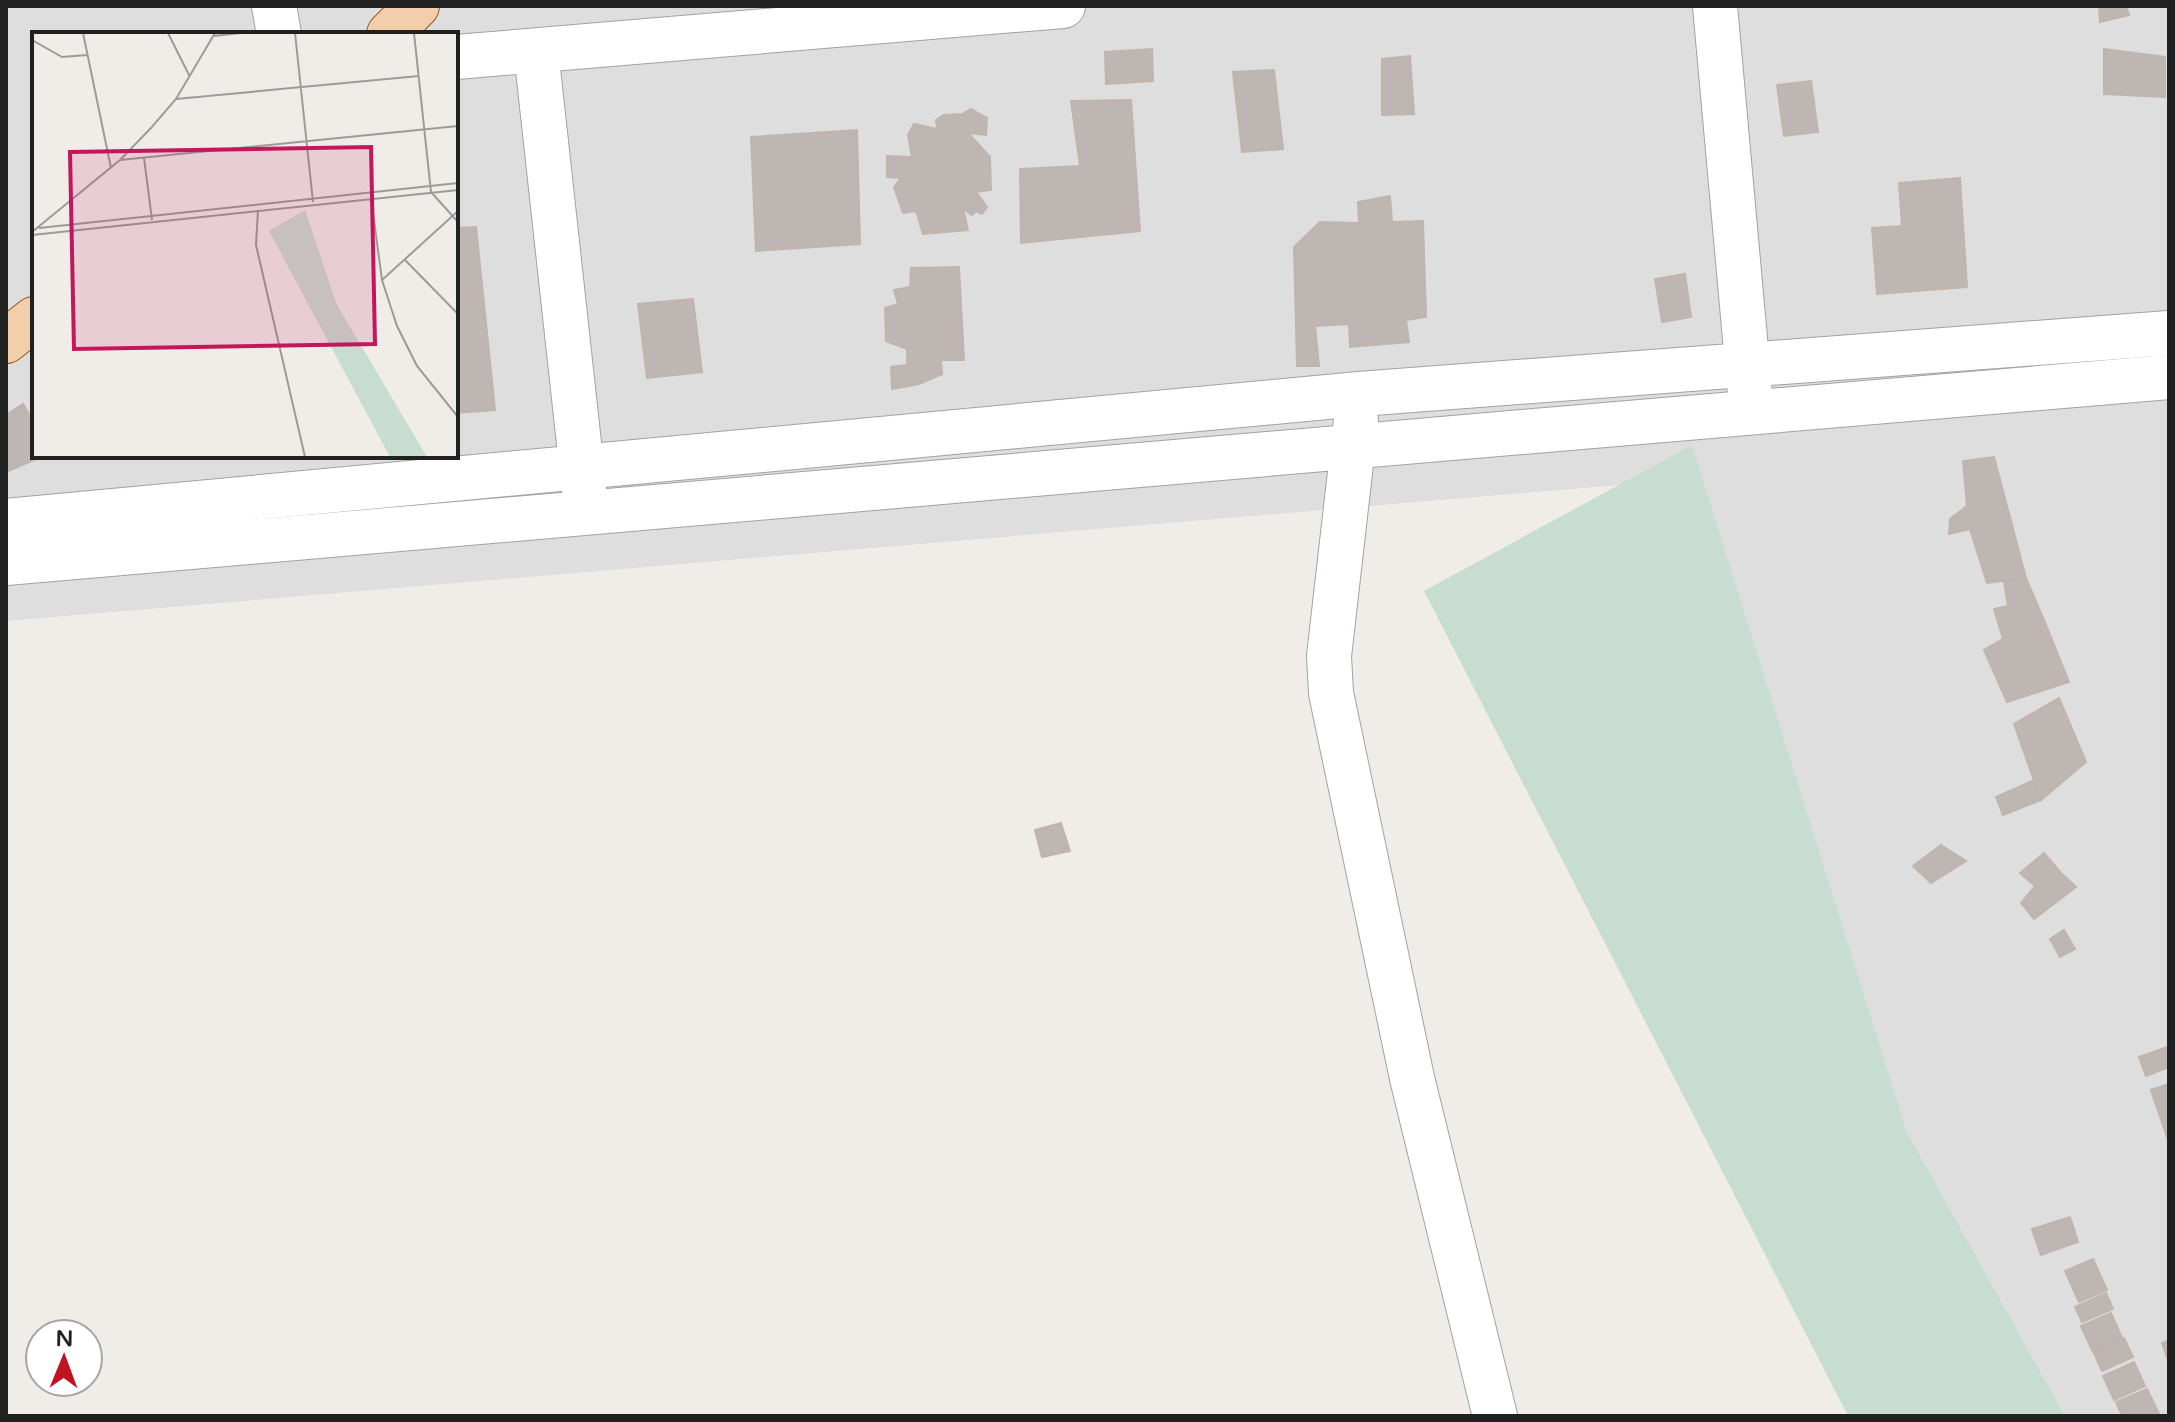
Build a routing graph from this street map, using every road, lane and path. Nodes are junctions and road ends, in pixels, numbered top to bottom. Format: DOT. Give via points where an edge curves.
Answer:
graph roads {
  1 [pos="274,6"];
  2 [pos="417,6"];
  3 [pos="1063,6"];
  4 [pos="1715,6"];
  5 [pos="279,32"];
  6 [pos="391,32"];
  7 [pos="536,51"];
  8 [pos="458,57"];
  9 [pos="32,321"];
  10 [pos="2168,333"];
  11 [pos="6,341"];
  12 [pos="2169,346"];
  13 [pos="1747,365"];
  14 [pos="2169,377"];
  15 [pos="1359,394"];
  16 [pos="1752,413"];
  17 [pos="1352,448"];
  18 [pos="581,468"];
  19 [pos="587,511"];
  20 [pos="6,521"];
  21 [pos="6,563"];
  22 [pos="1495,1416"];
  1 -- 5 [label="street"];
  2 -- 6 [label="main road"];
  3 -- 7 [label="street"];
  4 -- 13 [label="street"];
  7 -- 8 [label="street"];
  7 -- 18 [label="street"];
  9 -- 11 [label="main road"];
  10 -- 12 [label="street"];
  10 -- 13 [label="street"];
  13 -- 15 [label="street"];
  13 -- 16 [label="street"];
  14 -- 16 [label="street"];
  15 -- 17 [label="street"];
  15 -- 18 [label="street"];
  16 -- 17 [label="street"];
  17 -- 19 [label="street"];
  17 -- 22 [label="street" via="1329,656 1331,693 1412,1078"];
  18 -- 19 [label="street"];
  18 -- 20 [label="street"];
  19 -- 21 [label="street"];
}
